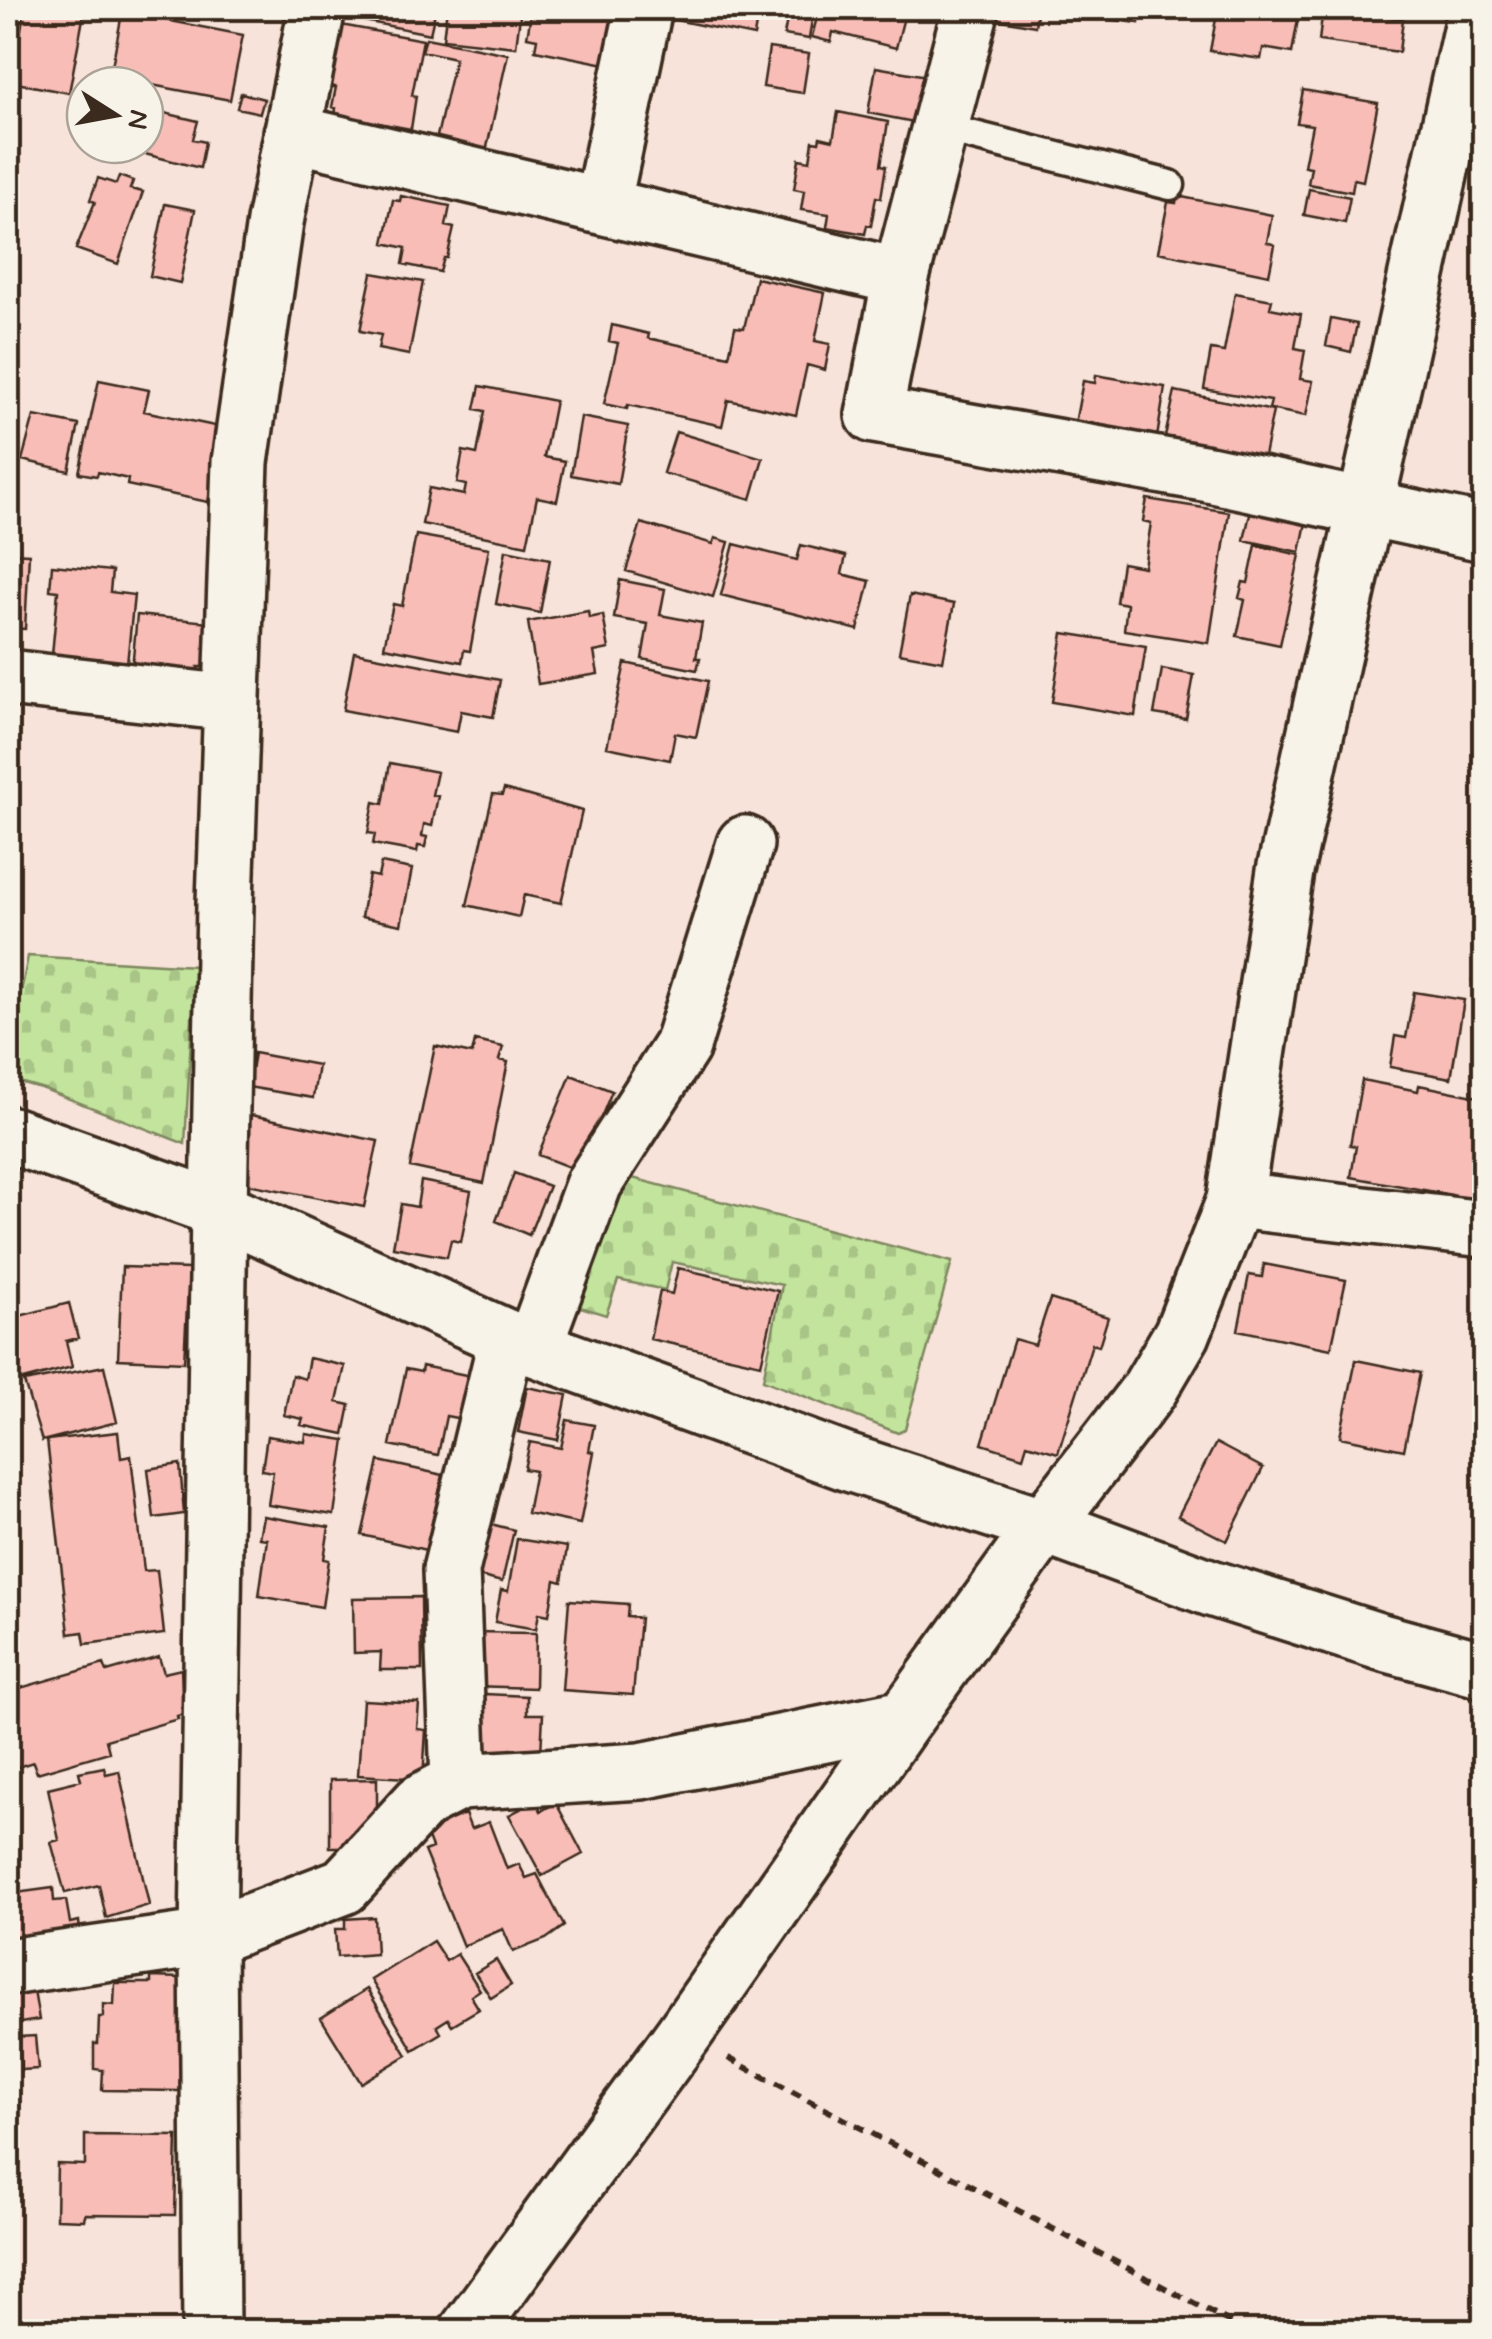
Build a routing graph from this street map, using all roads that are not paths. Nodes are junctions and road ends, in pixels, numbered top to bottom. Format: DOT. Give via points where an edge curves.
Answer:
graph roads {
  1 [pos="317,8"];
  2 [pos="644,8"];
  3 [pos="971,8"];
  4 [pos="1476,8"];
  5 [pos="1471,101"];
  6 [pos="938,127"];
  7 [pos="292,134"];
  8 [pos="1170,185"];
  9 [pos="602,206"];
  10 [pos="901,276"];
  11 [pos="1365,510"];
  12 [pos="1484,534"];
  13 [pos="8,678"];
  14 [pos="231,702"];
  15 [pos="746,844"];
  16 [pos="8,1134"];
  17 [pos="1235,1200"];
  18 [pos="219,1210"];
  19 [pos="1484,1229"];
  20 [pos="520,1342"];
  21 [pos="1044,1526"];
  22 [pos="1484,1670"];
  23 [pos="905,1718"];
  24 [pos="459,1782"];
  25 [pos="208,1938"];
  26 [pos="8,1967"];
  27 [pos="212,2332"];
  28 [pos="467,2332"];
  1 -- 7 [label="street"];
  2 -- 9 [label="street"];
  3 -- 6 [label="street"];
  4 -- 5 [label="street"];
  5 -- 11 [label="street"];
  6 -- 8 [label="lane"];
  6 -- 10 [label="street"];
  7 -- 9 [label="street"];
  7 -- 14 [label="street" via="240,462"];
  9 -- 10 [label="street"];
  10 -- 11 [label="street" via="874,415 1209,474"];
  11 -- 12 [label="street"];
  11 -- 17 [label="street" via="1285,871"];
  13 -- 14 [label="street"];
  14 -- 18 [label="street"];
  15 -- 20 [label="street" via="682,1046 594,1183"];
  16 -- 18 [label="street"];
  17 -- 19 [label="street"];
  17 -- 21 [label="street" via="1182,1334 1148,1390"];
  18 -- 20 [label="street"];
  18 -- 25 [label="street"];
  20 -- 21 [label="street" via="846,1462"];
  20 -- 24 [label="street" via="451,1570"];
  21 -- 22 [label="street" via="1212,1588"];
  21 -- 23 [label="street"];
  23 -- 24 [label="street" via="641,1771"];
  23 -- 28 [label="street"];
  24 -- 25 [label="street" via="421,1802 344,1886"];
  25 -- 26 [label="street"];
  25 -- 27 [label="street"];
}
